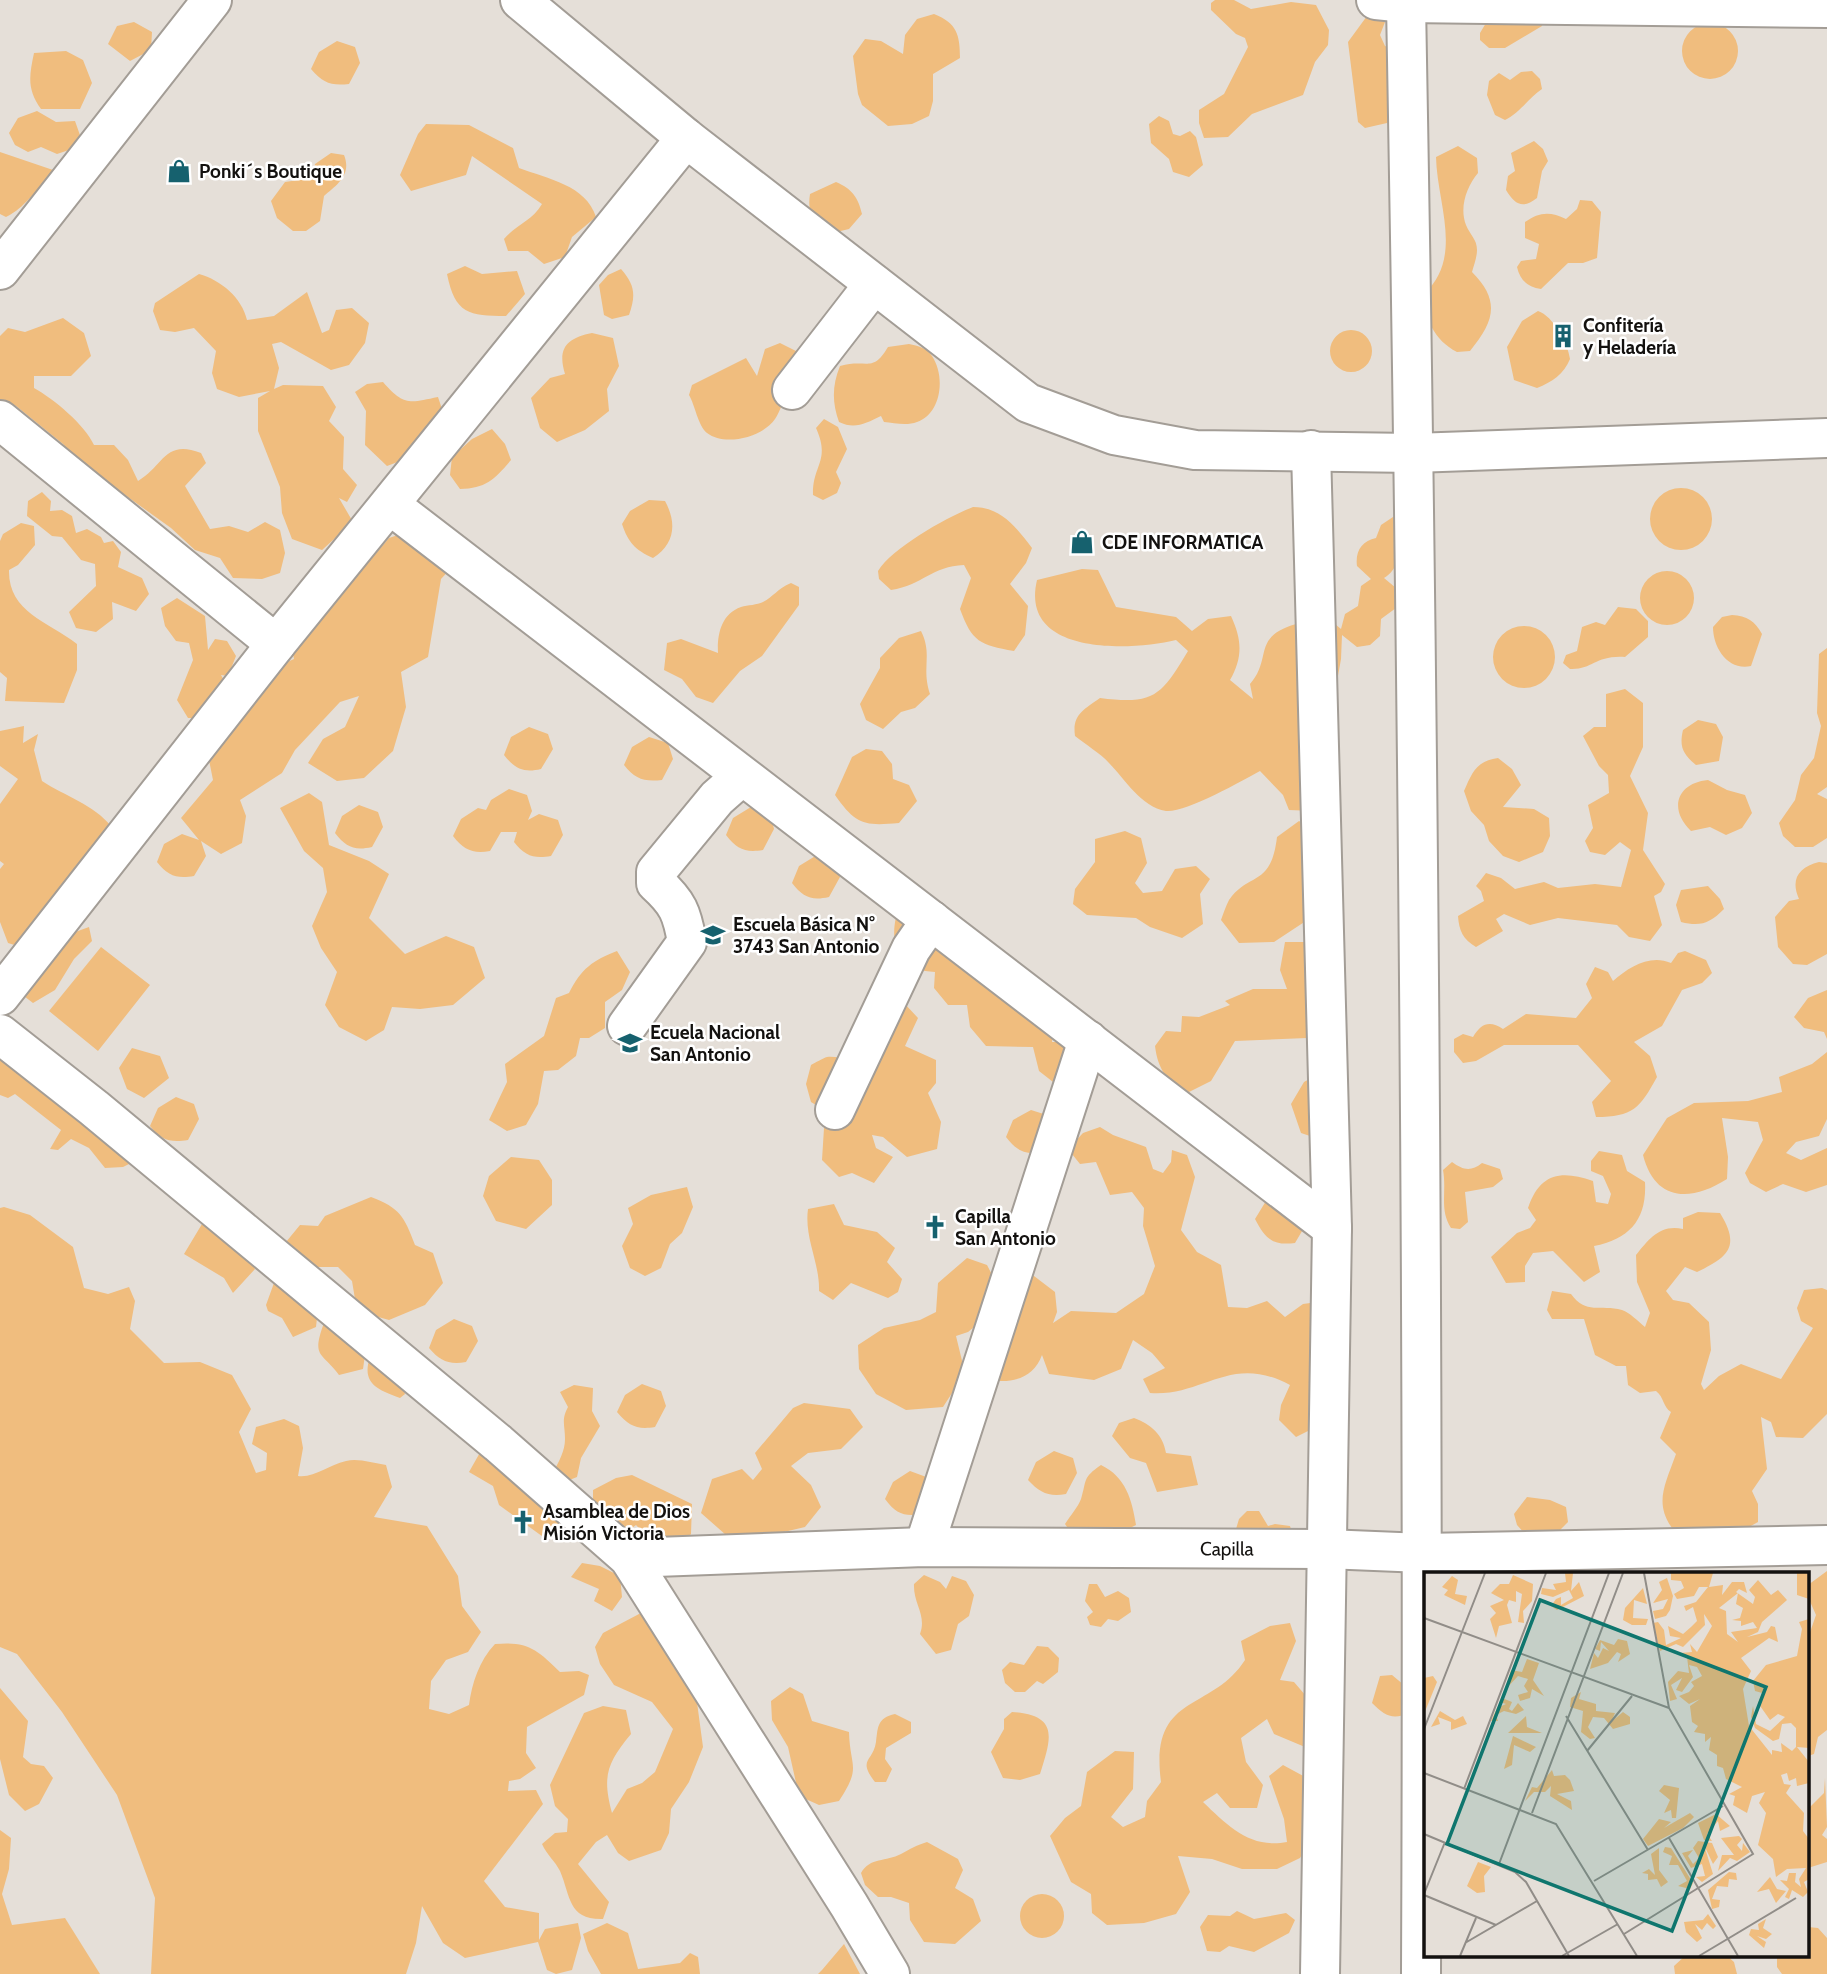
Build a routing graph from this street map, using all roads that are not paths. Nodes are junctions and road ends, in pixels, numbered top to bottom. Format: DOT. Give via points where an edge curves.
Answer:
graph roads {
  1 [pos="212,0"];
  2 [pos="520,0"];
  3 [pos="1391,2"];
  4 [pos="1827,8"];
  5 [pos="686,138"];
  6 [pos="0,270"];
  7 [pos="874,284"];
  8 [pos="792,390"];
  9 [pos="0,420"];
  10 [pos="1827,438"];
  11 [pos="1311,450"];
  12 [pos="1414,453"];
  13 [pos="390,505"];
  14 [pos="276,645"];
  15 [pos="743,776"];
  16 [pos="932,920"];
  17 [pos="0,996"];
  18 [pos="627,1027"];
  19 [pos="0,1034"];
  20 [pos="1088,1040"];
  21 [pos="835,1110"];
  22 [pos="1332,1228"];
  23 [pos="1827,1545"];
  24 [pos="924,1546"];
  25 [pos="1326,1549"];
  26 [pos="1423,1553"];
  27 [pos="629,1559"];
  28 [pos="890,1974"];
  29 [pos="1320,1974"];
  30 [pos="1421,1974"];
  1 -- 6 [label="street"];
  2 -- 5 [label="street"];
  3 -- 4 [label="street"];
  3 -- 12 [label="street"];
  5 -- 7 [label="street"];
  5 -- 13 [label="street"];
  7 -- 8 [label="street"];
  7 -- 11 [label="street" via="1028,403 1114,435 1195,450"];
  9 -- 14 [label="street"];
  10 -- 12 [label="street"];
  11 -- 12 [label="street"];
  11 -- 22 [label="street"];
  12 -- 26 [label="street"];
  13 -- 14 [label="street"];
  13 -- 15 [label="street"];
  14 -- 17 [label="street"];
  15 -- 16 [label="street"];
  15 -- 18 [label="street" via="717,798 656,872 656,883 682,913 687,942"];
  16 -- 20 [label="street"];
  16 -- 21 [label="street" via="911,949"];
  19 -- 27 [label="street" via="498,1443"];
  20 -- 22 [label="street"];
  20 -- 24 [label="street"];
  22 -- 25 [label="street"];
  23 -- 26 [label="street, Capilla"];
  24 -- 25 [label="street, Capilla"];
  24 -- 27 [label="street, Capilla"];
  25 -- 26 [label="street, Capilla"];
  25 -- 29 [label="street"];
  26 -- 30 [label="street"];
  27 -- 28 [label="street"];
}
